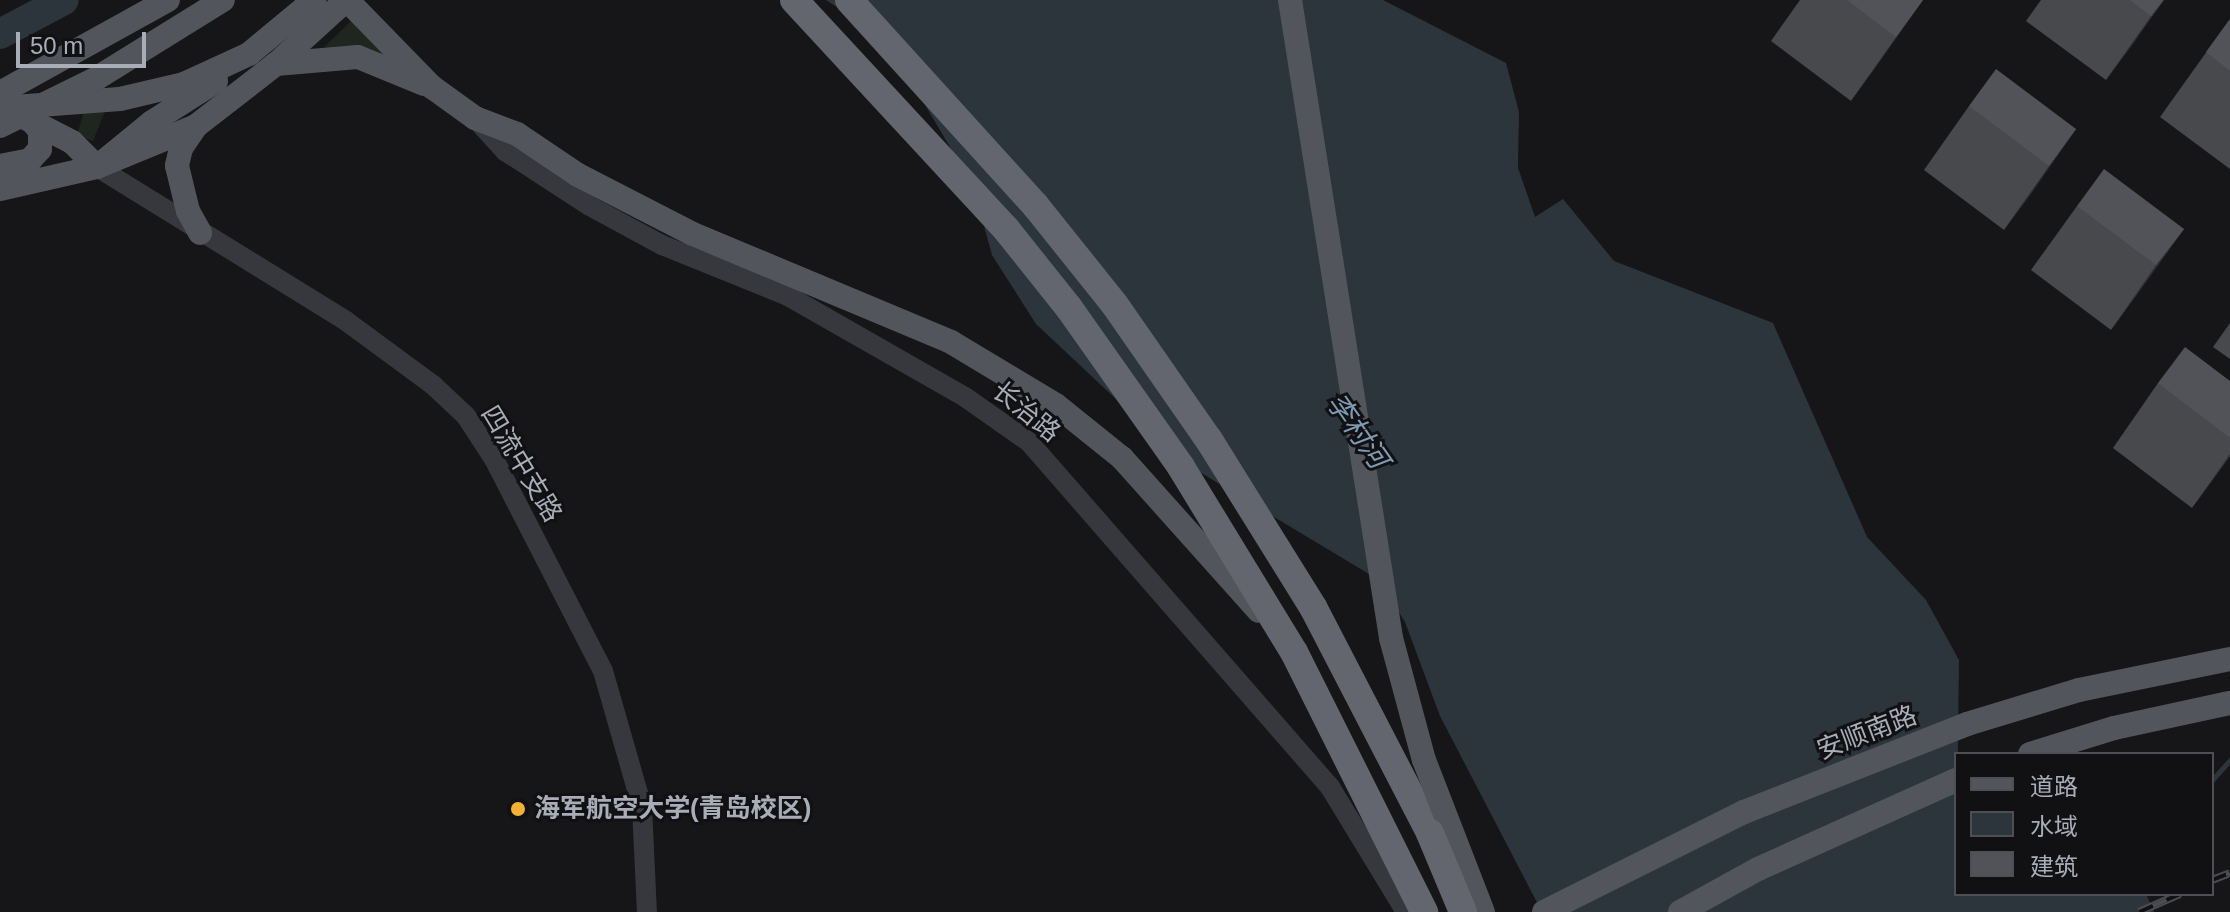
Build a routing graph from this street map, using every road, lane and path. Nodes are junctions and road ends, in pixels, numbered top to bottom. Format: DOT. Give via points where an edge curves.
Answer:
graph roads {
  1 [pos="168,0"];
  2 [pos="223,0"];
  3 [pos="314,0"];
  4 [pos="346,0"];
  5 [pos="794,0"];
  6 [pos="849,0"];
  7 [pos="1290,0"];
  8 [pos="249,54"];
  9 [pos="276,64"];
  10 [pos="432,87"];
  11 [pos="2,109"];
  12 [pos="475,118"];
  13 [pos="32,121"];
  14 [pos="196,126"];
  15 [pos="0,166"];
  16 [pos="97,167"];
  17 [pos="0,189"];
  18 [pos="200,233"];
  19 [pos="1294,652"];
  20 [pos="2230,659"];
  21 [pos="2230,703"];
  22 [pos="2036,752"];
  23 [pos="1954,781"];
  24 [pos="647,912"];
  25 [pos="1406,912"];
  26 [pos="1424,912"];
  27 [pos="1463,912"];
  28 [pos="1483,912"];
  29 [pos="1544,912"];
  30 [pos="1680,912"];
  1 -- 11 [label="main road"];
  2 -- 11 [label="main road, bridge" via="97,78"];
  3 -- 8 [label="main road"];
  4 -- 9 [label="main road"];
  4 -- 10 [label="main road"];
  5 -- 19 [label="highway" via="916,127 1069,308 1181,467"];
  6 -- 27 [label="highway, bridge" via="1035,205 1115,305 1209,440 1320,620 1417,807"];
  7 -- 28 [label="main road, bridge" via="1391,638 1424,760"];
  8 -- 11 [label="main road" via="159,91"];
  8 -- 16 [label="main road"];
  9 -- 10 [label="main road" via="358,57"];
  9 -- 14 [label="main road"];
  10 -- 12 [label="main road"];
  11 -- 13 [label="main road"];
  12 -- 19 [label="main road" via="517,134 644,210 951,342 1045,398 1122,458"];
  12 -- 25 [label="street, 长治路" via="505,151 588,205 662,245 788,296 953,390 1029,442 1330,787"];
  13 -- 15 [label="main road" via="40,131 40,149 30,160"];
  13 -- 16 [label="main road" via="72,142"];
  14 -- 16 [label="main road"];
  14 -- 18 [label="main road" via="181,148 177,166 188,211"];
  16 -- 17 [label="main road"];
  16 -- 18 [label="street, 四流中支路"];
  18 -- 24 [label="street, 四流中支路" via="346,321 466,416 509,487 603,671 642,807"];
  19 -- 26 [label="highway"];
  20 -- 29 [label="main road, 安顺南路" via="2079,690 1967,724 1744,812"];
  21 -- 22 [label="main road" via="2114,728"];
  23 -- 30 [label="main road" via="1758,869"];
}
